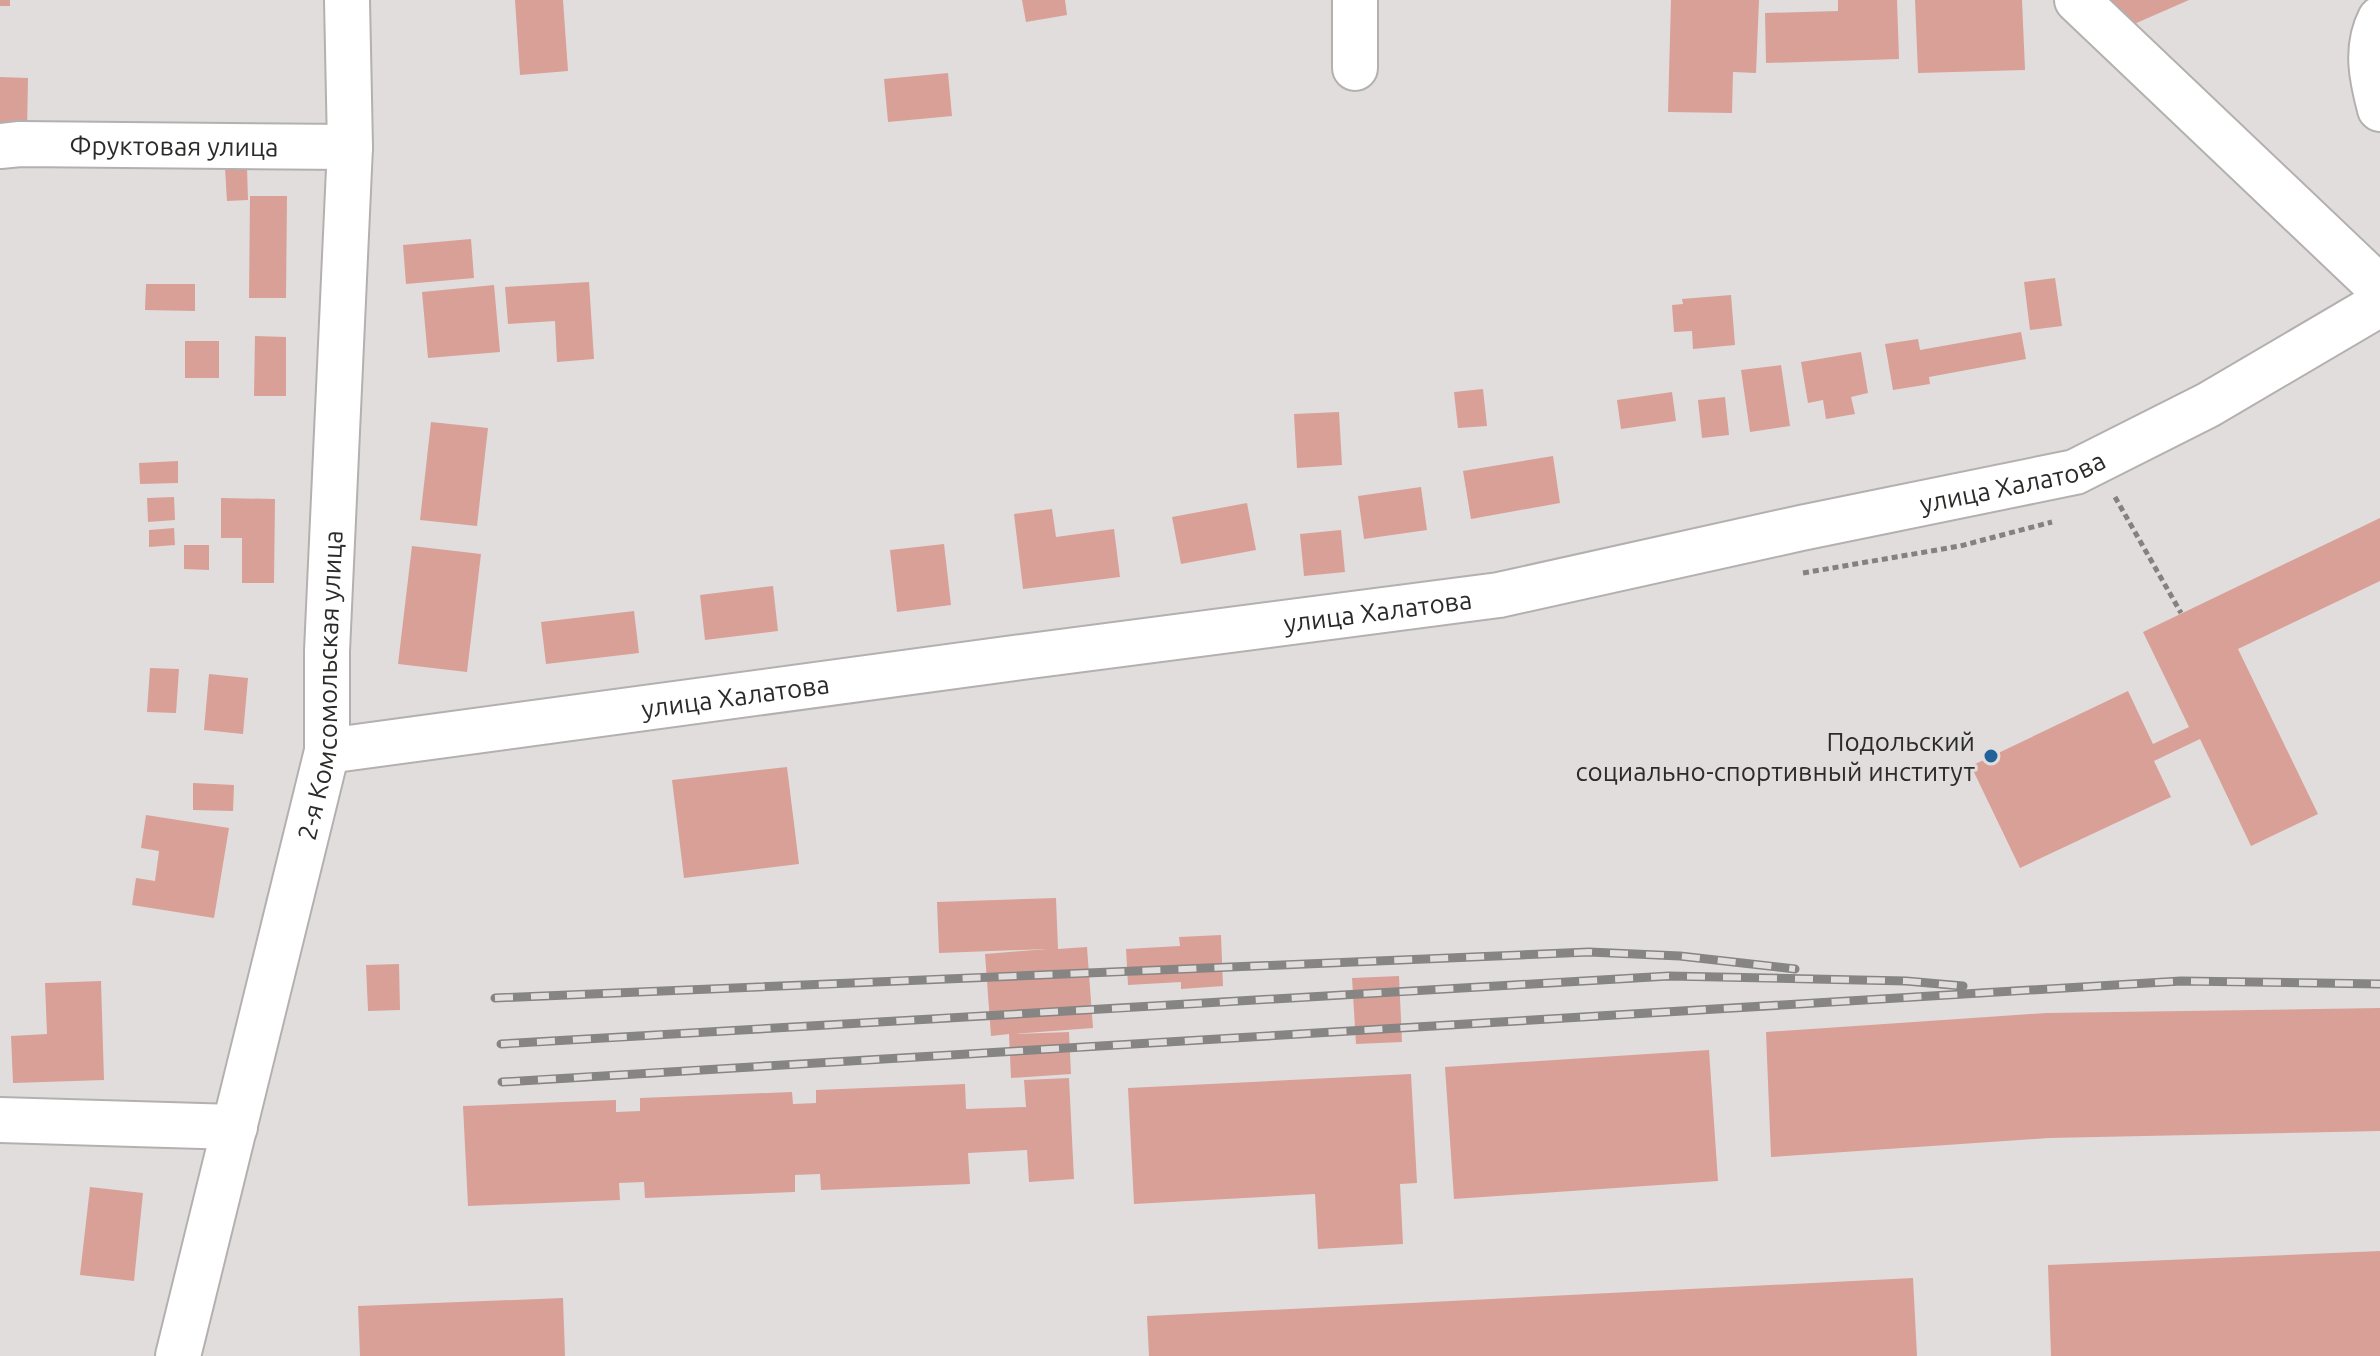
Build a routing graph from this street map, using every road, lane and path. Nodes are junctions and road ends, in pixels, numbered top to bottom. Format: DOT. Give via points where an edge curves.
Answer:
graph roads {
  1 [pos="347,0"];
  2 [pos="1355,0"];
  3 [pos="2077,0"];
  4 [pos="2380,19"];
  5 [pos="1355,68"];
  6 [pos="2380,109"];
  7 [pos="0,146"];
  8 [pos="350,147"];
  9 [pos="2380,288"];
  10 [pos="2380,304"];
  11 [pos="2115,497"];
  12 [pos="2181,613"];
  13 [pos="327,751"];
  14 [pos="0,1120"];
  15 [pos="235,1127"];
  16 [pos="178,1356"];
  1 -- 8 [label="street, 2-я Комсомольская улица"];
  2 -- 5 [label="street"];
  3 -- 9 [label="street"];
  4 -- 6 [label="street" via="2373,33 2371,77"];
  7 -- 8 [label="street, Фруктовая улица"];
  8 -- 13 [label="street, 2-я Комсомольская улица"];
  10 -- 13 [label="street, улица Халатова" via="2208,405 2075,472 1499,595"];
  11 -- 12 [label="path"];
  13 -- 15 [label="street, 2-я Комсомольская улица"];
  14 -- 15 [label="street"];
  15 -- 16 [label="street, 2-я Комсомольская улица"];
}
